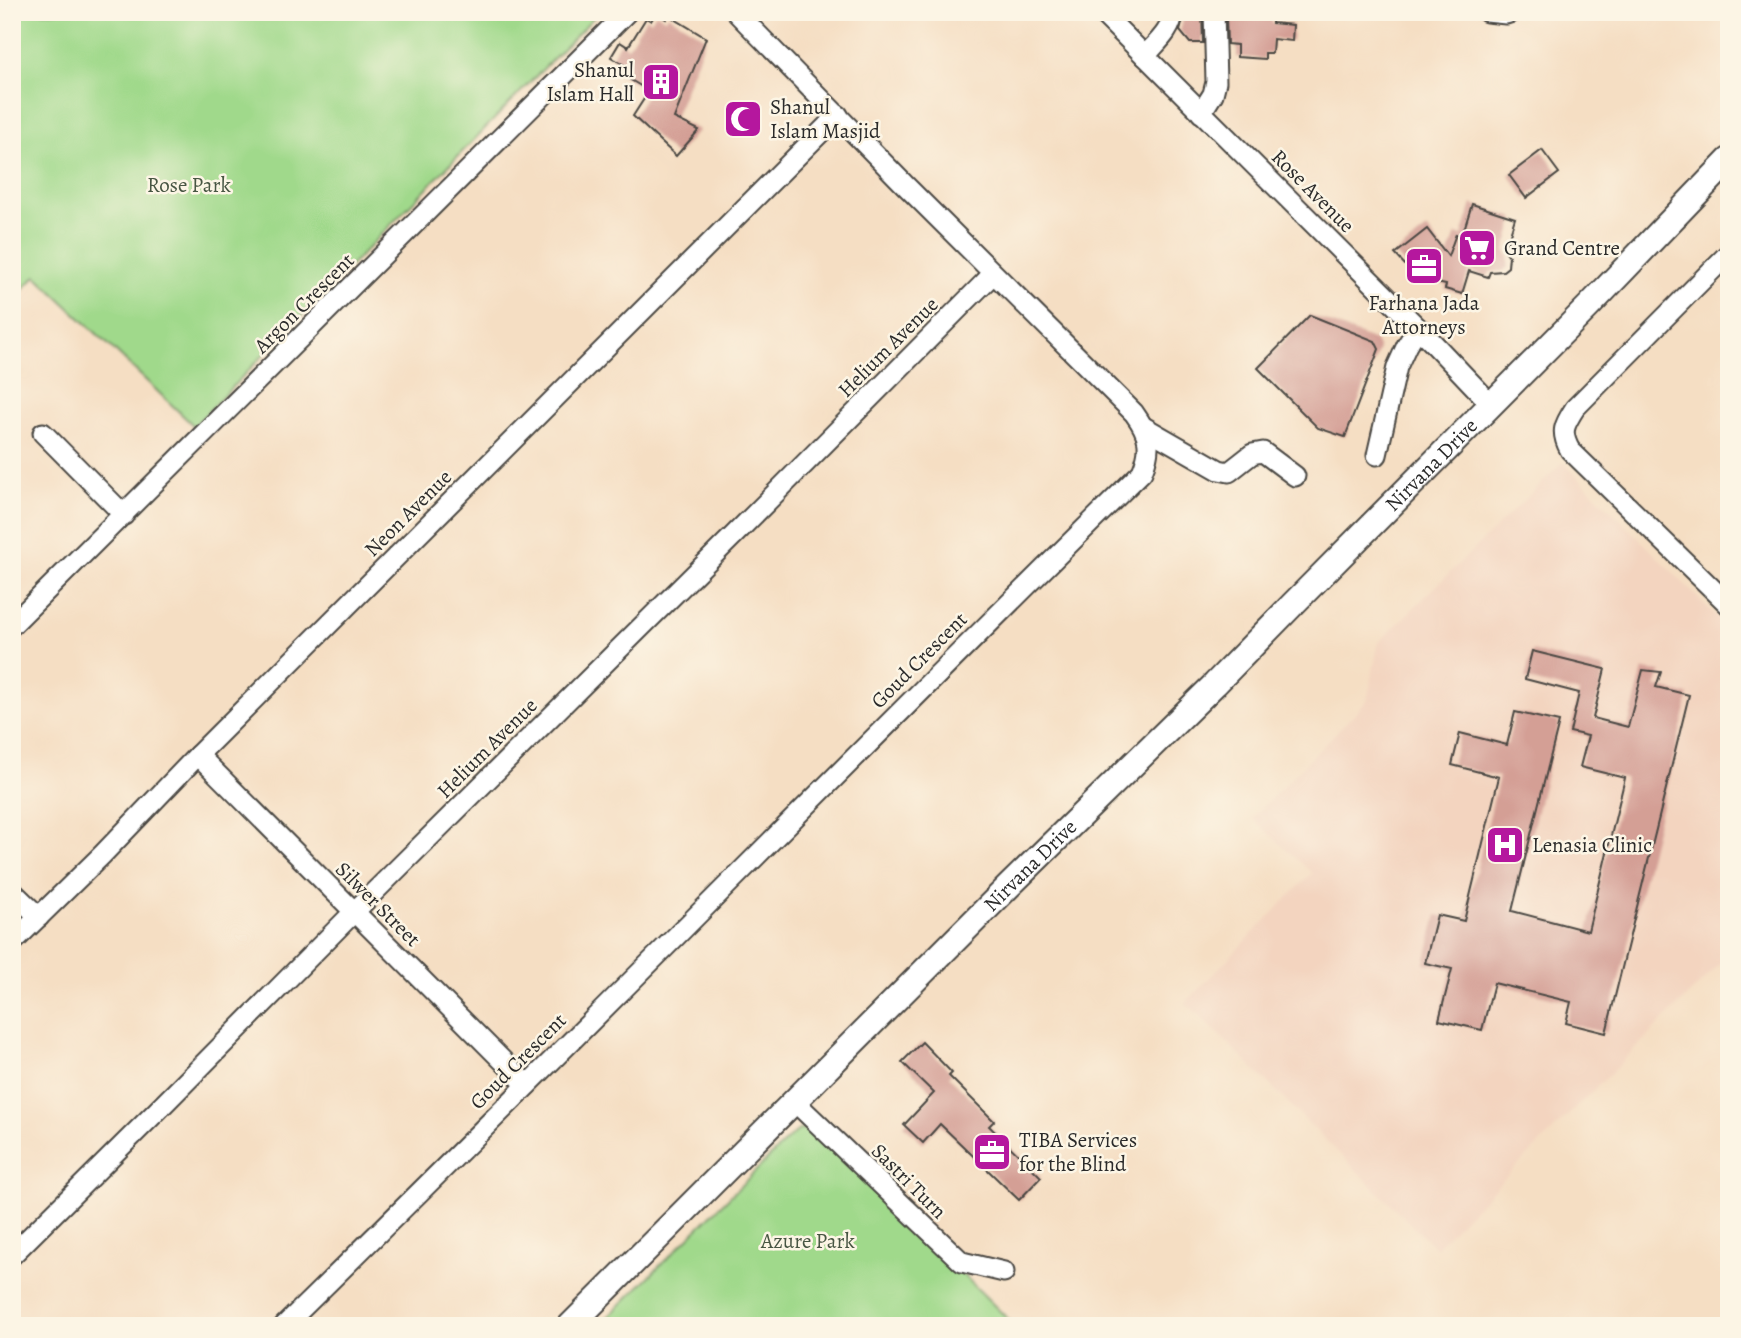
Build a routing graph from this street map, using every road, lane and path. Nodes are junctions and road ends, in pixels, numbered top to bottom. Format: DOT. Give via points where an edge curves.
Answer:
graph roads {
  1 [pos="627,12"];
  2 [pos="736,12"];
  3 [pos="1101,12"];
  4 [pos="1173,12"];
  5 [pos="1214,12"];
  6 [pos="1487,12"];
  7 [pos="1512,12"];
  8 [pos="1145,56"];
  9 [pos="1201,113"];
  10 [pos="838,115"];
  11 [pos="1729,160"];
  12 [pos="1727,258"];
  13 [pos="993,274"];
  14 [pos="1418,328"];
  15 [pos="1491,404"];
  16 [pos="1144,426"];
  17 [pos="43,433"];
  18 [pos="1377,455"];
  19 [pos="1295,476"];
  20 [pos="124,515"];
  21 [pos="1729,605"];
  22 [pos="12,625"];
  23 [pos="198,755"];
  24 [pos="12,891"];
  25 [pos="354,912"];
  26 [pos="39,917"];
  27 [pos="12,943"];
  28 [pos="527,1085"];
  29 [pos="794,1101"];
  30 [pos="12,1255"];
  31 [pos="1004,1272"];
  32 [pos="284,1326"];
  33 [pos="570,1326"];
  1 -- 20 [label="street, Argon Crescent"];
  2 -- 10 [label="street"];
  3 -- 8 [label="street, Rose Avenue"];
  4 -- 8 [label="street" via="1168,30"];
  5 -- 9 [label="street" via="1216,82"];
  6 -- 7 [label="street"];
  8 -- 9 [label="street, Rose Avenue"];
  9 -- 14 [label="street, Rose Avenue"];
  10 -- 13 [label="street"];
  10 -- 23 [label="street, Neon Avenue"];
  11 -- 15 [label="main road, Nirvana Drive"];
  12 -- 21 [label="street" via="1575,408 1563,430 1570,450"];
  13 -- 16 [label="street"];
  13 -- 25 [label="street, Helium Avenue"];
  14 -- 15 [label="street, Rose Avenue"];
  14 -- 18 [label="street" via="1398,367"];
  15 -- 29 [label="main road, Nirvana Drive"];
  16 -- 19 [label="street" via="1219,470 1228,472 1252,454 1263,452"];
  16 -- 28 [label="street, Goud Crescent" via="1148,457 1142,472"];
  17 -- 20 [label="street"];
  20 -- 22 [label="street, Argon Crescent"];
  23 -- 25 [label="street, Silwer Street"];
  23 -- 26 [label="street, Neon Avenue"];
  24 -- 26 [label="street"];
  25 -- 28 [label="street, Silwer Street"];
  25 -- 30 [label="street, Helium Avenue"];
  26 -- 27 [label="street, Neon Avenue"];
  28 -- 32 [label="street, Goud Crescent"];
  29 -- 31 [label="street, Sastri Turn" via="962,1262"];
  29 -- 33 [label="main road, Nirvana Drive"];
}
